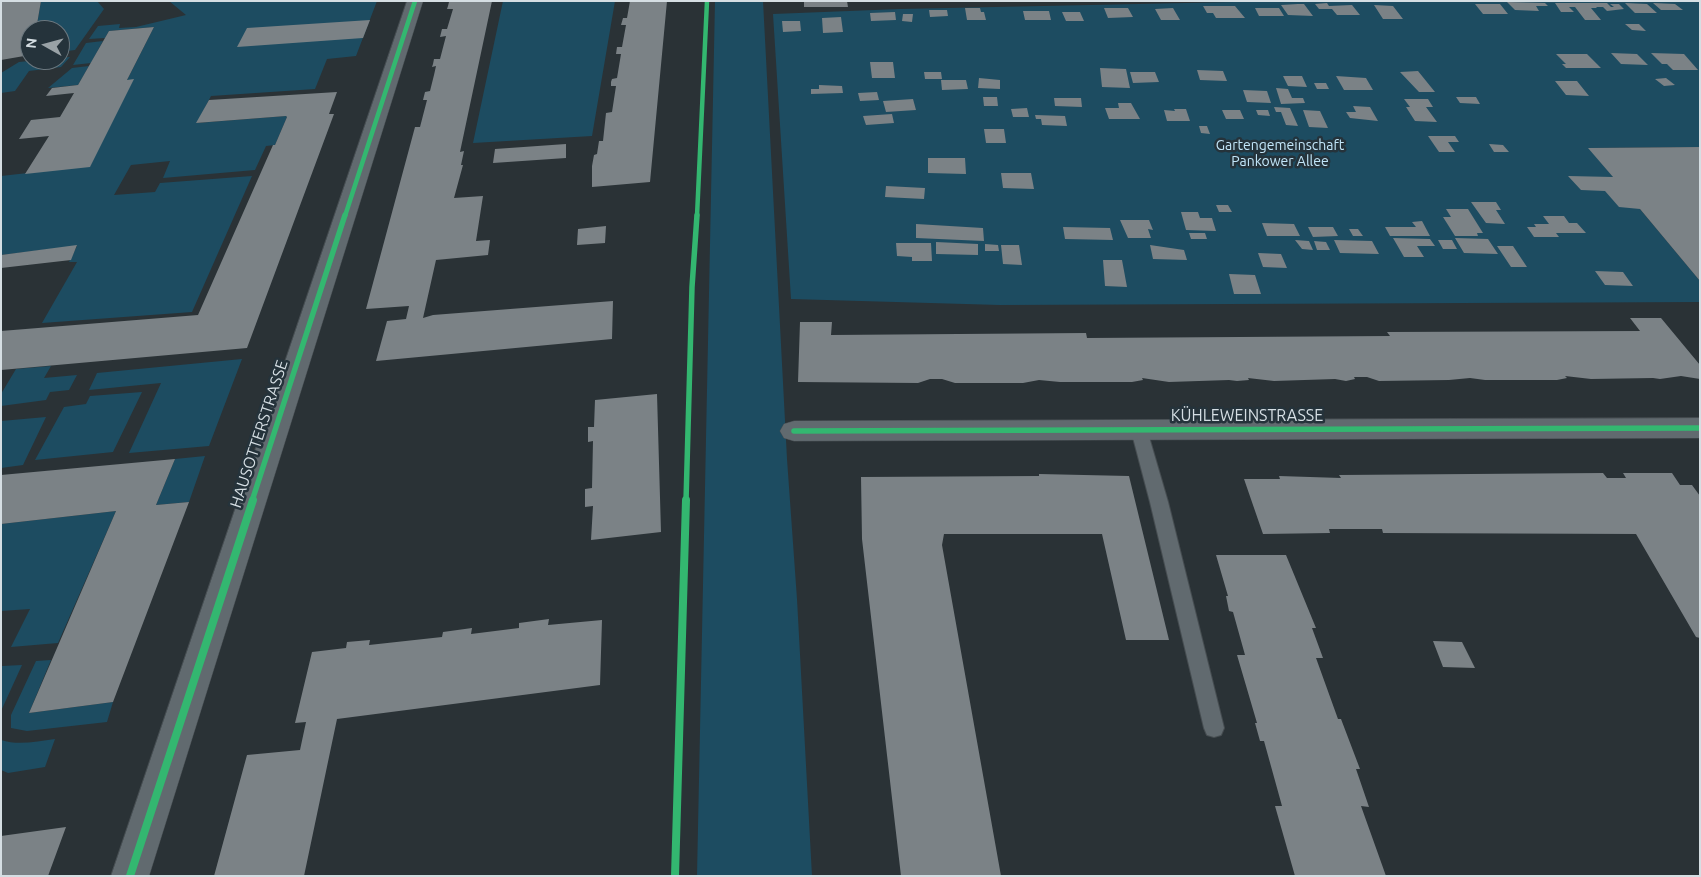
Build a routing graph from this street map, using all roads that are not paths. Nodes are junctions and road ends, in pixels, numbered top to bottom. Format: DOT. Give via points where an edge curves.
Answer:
graph roads {
  1 [pos="414,1"];
  2 [pos="1700,428"];
  3 [pos="794,430"];
  4 [pos="1139,430"];
  5 [pos="1214,728"];
  6 [pos="130,876"];
  1 -- 6 [label="street, HAUSOTTERSTRASSE"];
  2 -- 4 [label="street, KÜHLEWEINSTRASSE"];
  3 -- 4 [label="street, KÜHLEWEINSTRASSE"];
  4 -- 5 [label="lane"];
}
